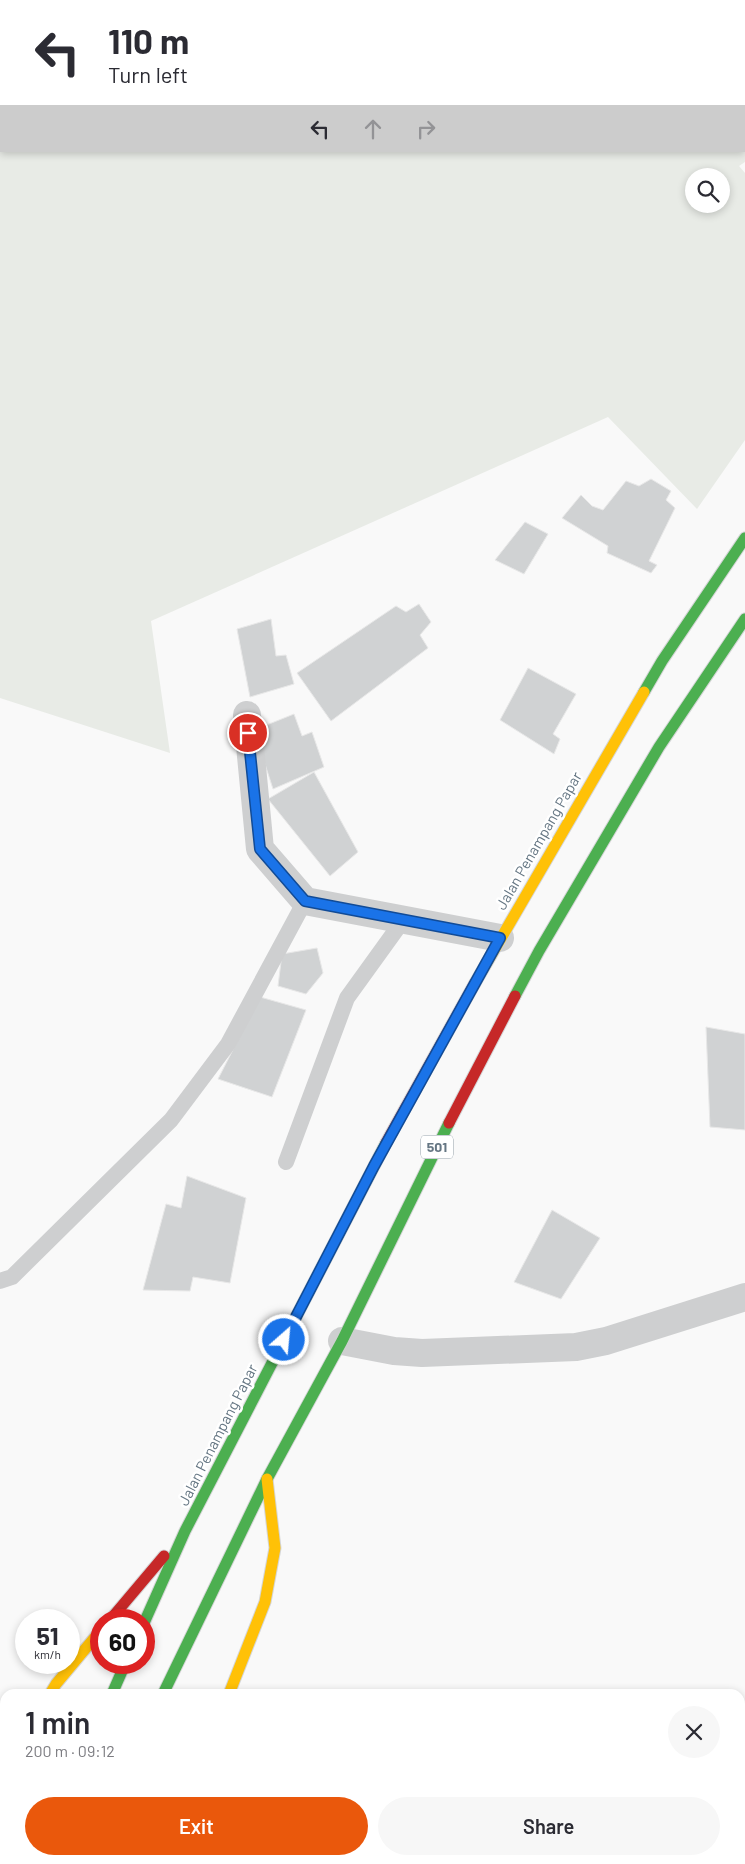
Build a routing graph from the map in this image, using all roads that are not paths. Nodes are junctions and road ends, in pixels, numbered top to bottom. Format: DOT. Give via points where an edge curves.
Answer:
graph roads {
  1 [pos="745,538"];
  2 [pos="745,619"];
  3 [pos="247,715"];
  4 [pos="305,901"];
  5 [pos="404,920"];
  6 [pos="500,938"];
  7 [pos="286,1162"];
  8 [pos="0,1281"];
  9 [pos="745,1297"];
  10 [pos="342,1341"];
  11 [pos="267,1479"];
  12 [pos="185,1531"];
  13 [pos="119,1609"];
  14 [pos="150,1609"];
  15 [pos="90,1643"];
  16 [pos="121,1674"];
  17 [pos="53,1689"];
  18 [pos="114,1689"];
  19 [pos="165,1689"];
  20 [pos="232,1689"];
  1 -- 6 [label="main road, Jalan Penampang Papar" via="662,661"];
  2 -- 10 [label="main road, 501" via="659,747 539,951 470,1081"];
  3 -- 4 [label="street" via="260,849"];
  4 -- 5 [label="street"];
  4 -- 8 [label="lane" via="228,1044 170,1120 12,1277"];
  5 -- 6 [label="street"];
  5 -- 7 [label="lane" via="347,998"];
  6 -- 12 [label="main road, Jalan Penampang Papar" via="374,1166"];
  9 -- 10 [label="street" via="606,1341 576,1347 422,1353"];
  10 -- 11 [label="main road, 501"];
  11 -- 19 [label="main road, 501"];
  11 -- 20 [label="main road" via="273,1557 265,1602"];
  12 -- 13 [label="main road"];
  12 -- 14 [label="main road, Jalan Penampang Papar"];
  15 -- 17 [label="main road"];
  16 -- 18 [label="main road"];
}
